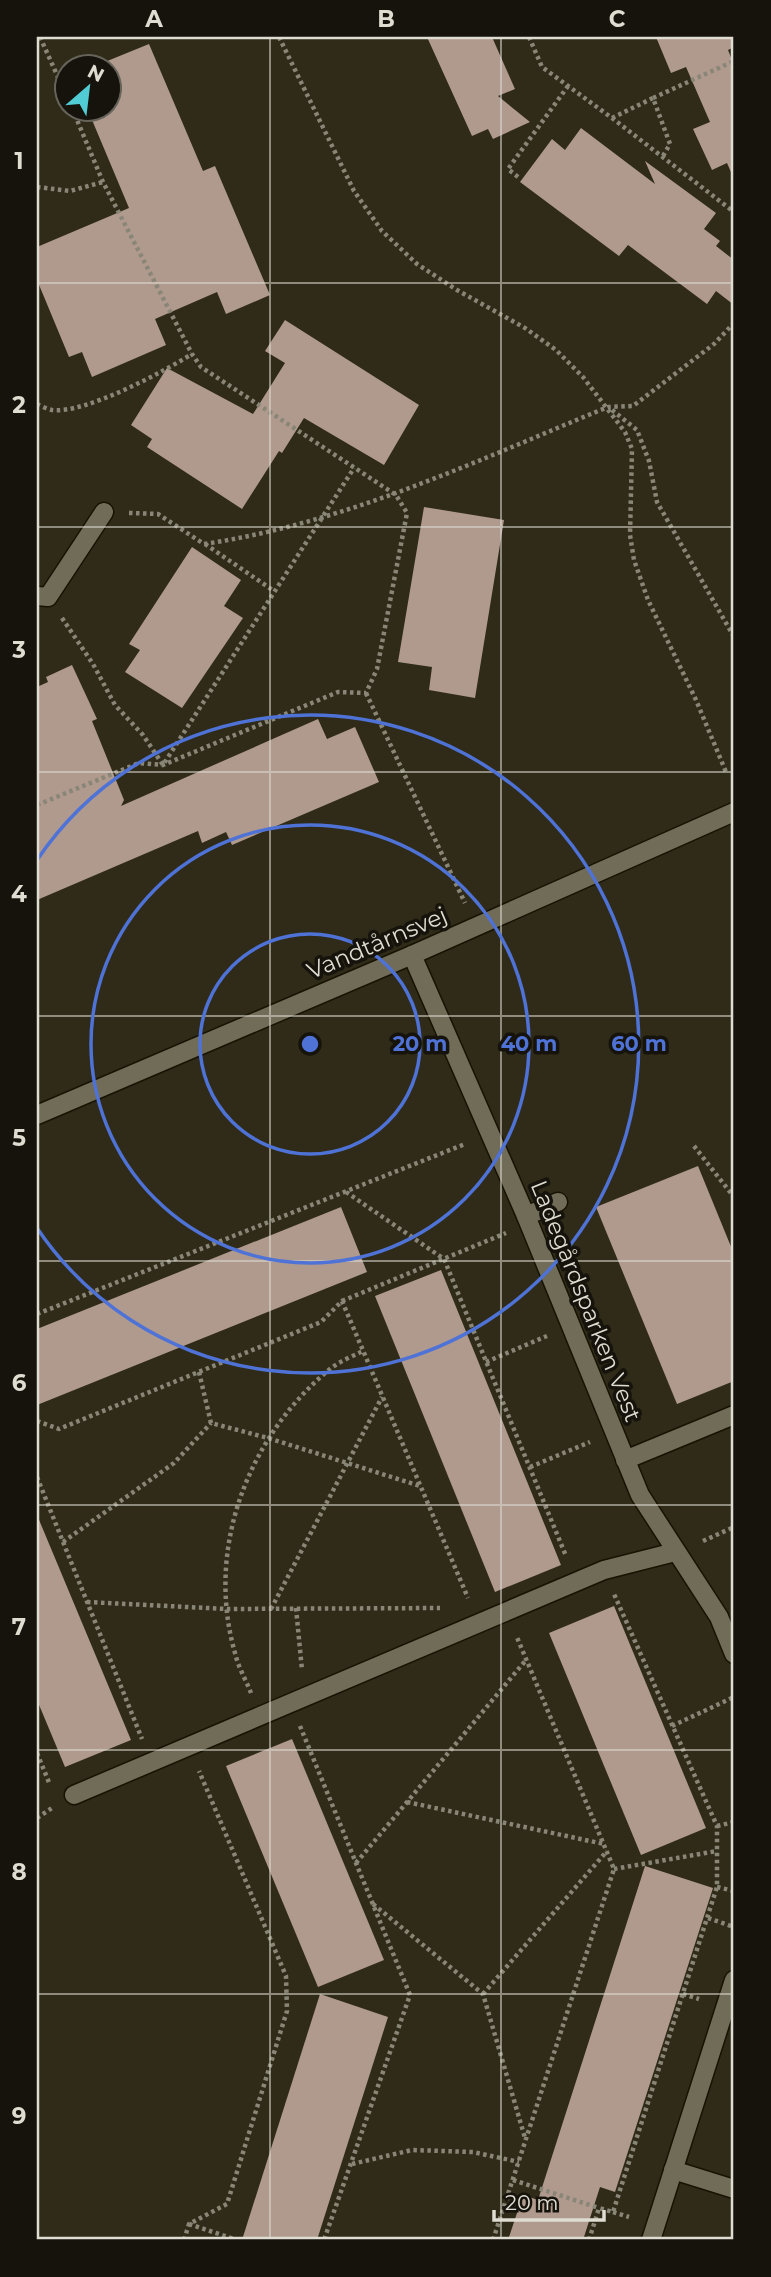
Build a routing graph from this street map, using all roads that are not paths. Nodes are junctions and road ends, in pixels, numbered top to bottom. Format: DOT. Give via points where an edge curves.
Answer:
graph roads {
  1 [pos="104,512"];
  2 [pos="42,596"];
  3 [pos="734,812"];
  4 [pos="412,955"];
  5 [pos="37,1115"];
  6 [pos="558,1202"];
  7 [pos="527,1220"];
  8 [pos="734,1415"];
  9 [pos="625,1460"];
  10 [pos="675,1552"];
  11 [pos="726,1614"];
  12 [pos="734,1654"];
  13 [pos="74,1795"];
  14 [pos="734,1980"];
  15 [pos="673,2171"];
  16 [pos="734,2189"];
  17 [pos="651,2240"];
  1 -- 2 [label="street"];
  3 -- 4 [label="street, Vandtårnsvej"];
  4 -- 5 [label="street, Vandtårnsvej"];
  4 -- 7 [label="street, Ladegårdsparken Vest"];
  6 -- 7 [label="street"];
  7 -- 9 [label="street, Ladegårdsparken Vest"];
  8 -- 9 [label="street"];
  9 -- 10 [label="street, Ladegårdsparken Vest" via="640,1495"];
  10 -- 11 [label="street, Ladegårdsparken Vest"];
  10 -- 13 [label="street" via="604,1570 506,1612 475,1616 297,1700"];
  11 -- 12 [label="street, Ladegårdsparken Vest"];
  14 -- 15 [label="street"];
  15 -- 16 [label="street"];
  15 -- 17 [label="street"];
}
